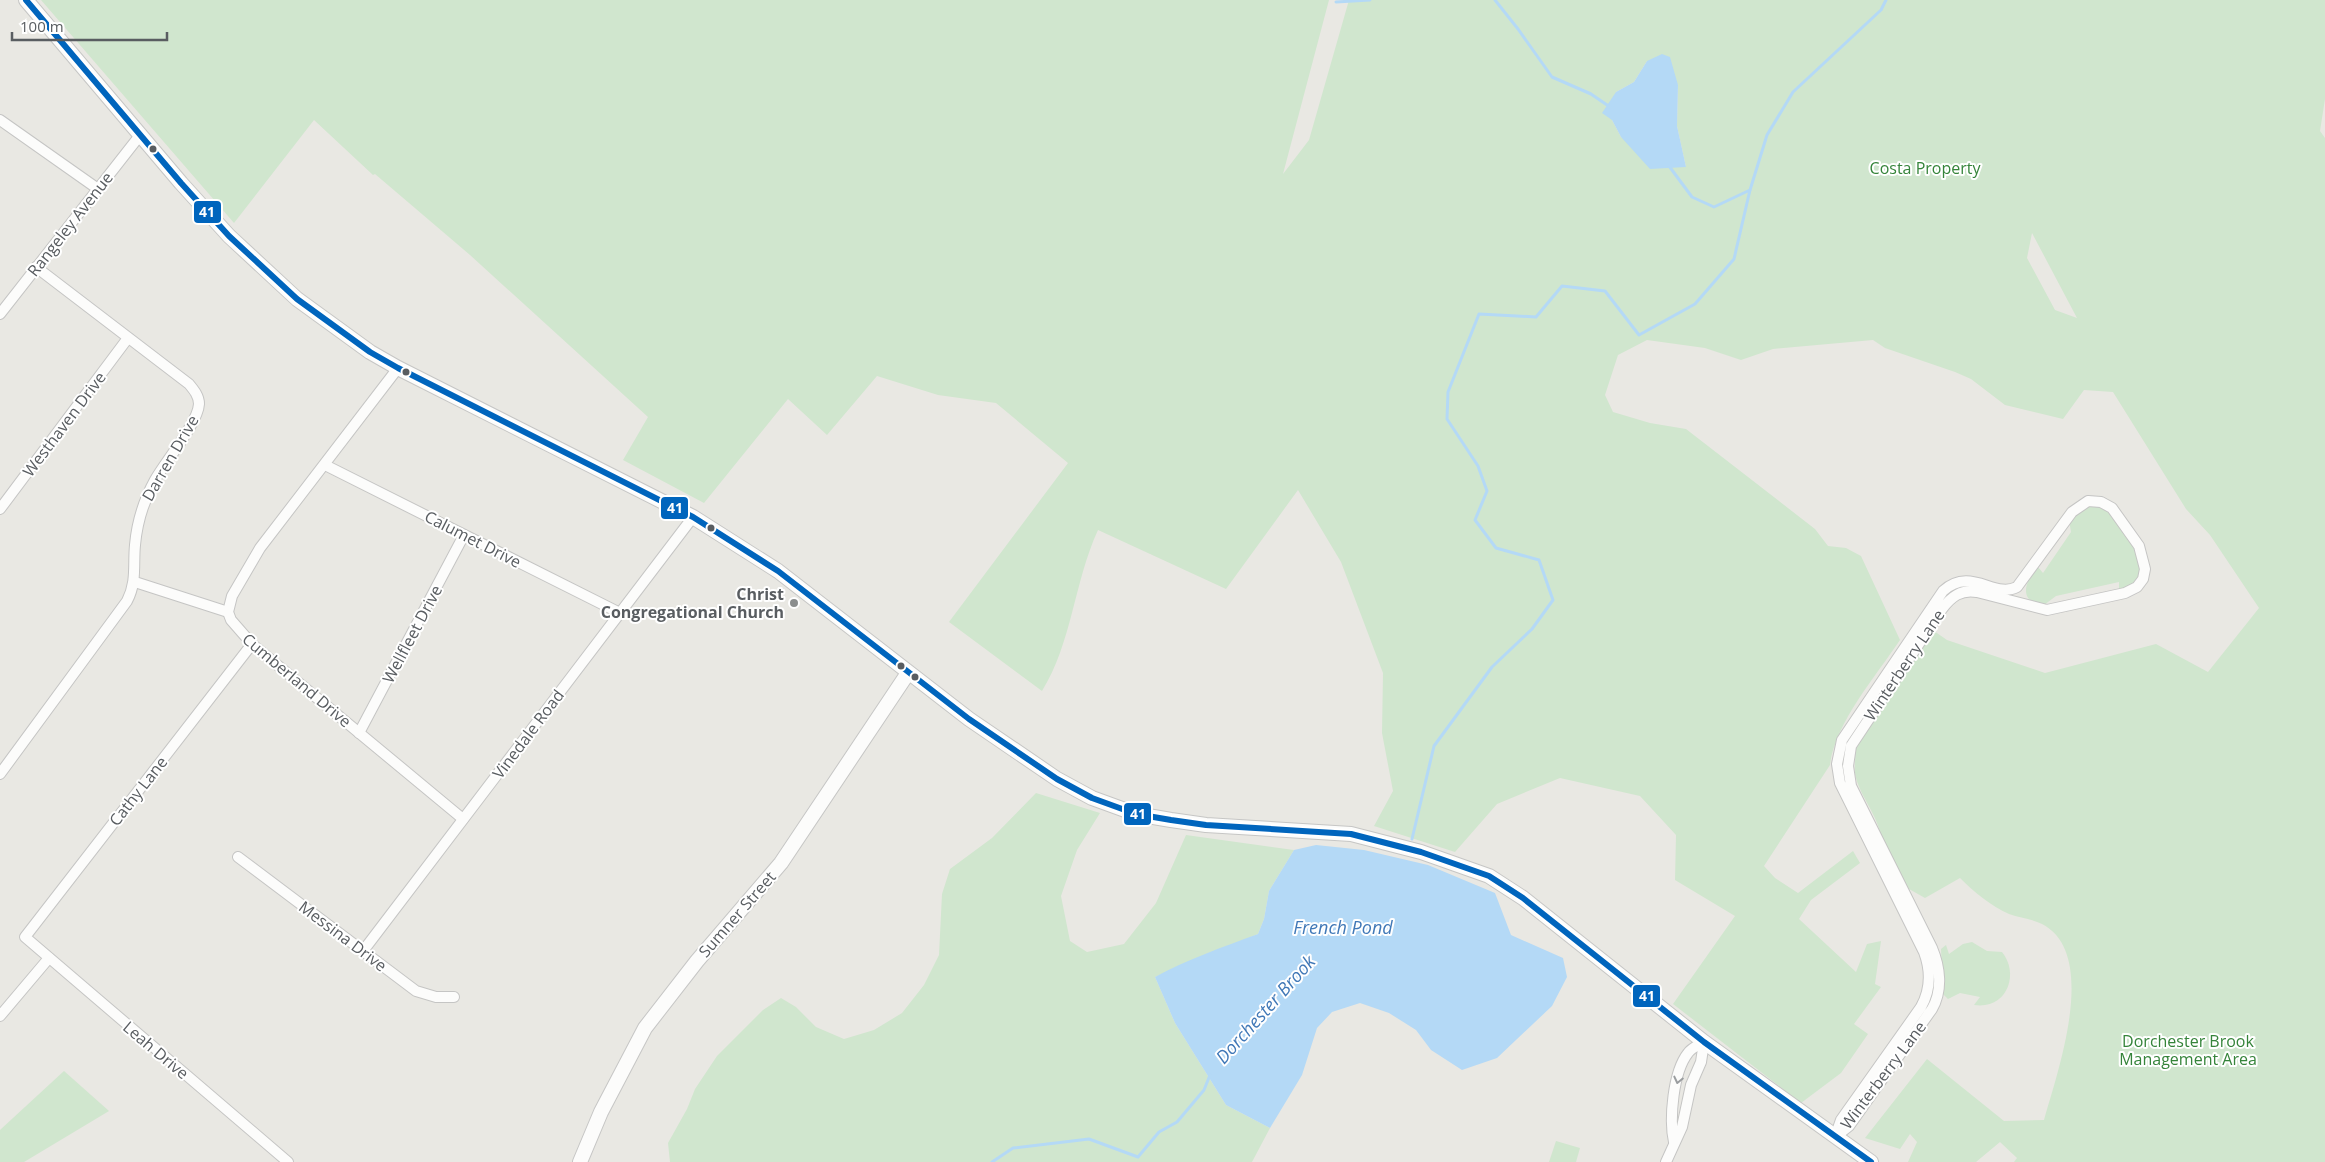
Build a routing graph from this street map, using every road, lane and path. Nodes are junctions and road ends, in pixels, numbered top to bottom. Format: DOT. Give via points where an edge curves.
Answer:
graph roads {
  1 [pos="26,0"];
  2 [pos="0,120"];
  3 [pos="141,134"];
  4 [pos="98,188"];
  5 [pos="36,267"];
  6 [pos="0,314"];
  7 [pos="128,338"];
  8 [pos="398,368"];
  9 [pos="325,465"];
  10 [pos="0,509"];
  11 [pos="692,517"];
  12 [pos="464,535"];
  13 [pos="134,582"];
  14 [pos="2017,587"];
  15 [pos="2024,605"];
  16 [pos="228,612"];
  17 [pos="620,613"];
  18 [pos="252,644"];
  19 [pos="908,673"];
  20 [pos="359,733"];
  21 [pos="0,774"];
  22 [pos="463,819"];
  23 [pos="238,857"];
  24 [pos="1883,861"];
  25 [pos="24,937"];
  26 [pos="362,950"];
  27 [pos="49,958"];
  28 [pos="454,997"];
  29 [pos="0,1016"];
  30 [pos="1704,1042"];
  31 [pos="1835,1137"];
  32 [pos="1674,1142"];
  33 [pos="288,1162"];
  34 [pos="580,1162"];
  35 [pos="1666,1162"];
  36 [pos="1871,1162"];
  1 -- 3 [label="main road"];
  2 -- 4 [label="street"];
  3 -- 4 [label="street, Rangeley Avenue"];
  3 -- 8 [label="main road" via="229,236 296,299"];
  4 -- 5 [label="street, Rangeley Avenue"];
  5 -- 6 [label="street, Rangeley Avenue"];
  5 -- 7 [label="street, Darren Drive"];
  7 -- 10 [label="street, Westhaven Drive"];
  7 -- 13 [label="street, Darren Drive" via="189,384 199,401 195,418 156,478 144,503 135,543"];
  8 -- 9 [label="street"];
  8 -- 11 [label="main road"];
  9 -- 12 [label="street, Calumet Drive"];
  9 -- 16 [label="street" via="256,554 232,596"];
  11 -- 17 [label="street, Vinedale Road"];
  11 -- 19 [label="main road" via="778,571"];
  12 -- 17 [label="street, Calumet Drive"];
  12 -- 20 [label="street, Wellfleet Drive"];
  13 -- 16 [label="street"];
  13 -- 21 [label="street, Darren Drive" via="123,607"];
  14 -- 15 [label="street"];
  14 -- 15 [label="street, Winterberry Lane" via="2072,512 2088,501 2101,502 2112,508 2142,552 2144,577 2130,591 2052,610"];
  14 -- 24 [label="street, Winterberry Lane" via="2008,590 1966,581 1946,588 1844,735 1838,758 1840,783"];
  15 -- 24 [label="street, Winterberry Lane" via="1972,591 1952,598 1854,739 1848,759 1851,786"];
  16 -- 18 [label="street, Cumberland Drive"];
  17 -- 22 [label="street, Vinedale Road"];
  18 -- 20 [label="street, Cumberland Drive"];
  18 -- 25 [label="street, Cathy Lane"];
  19 -- 30 [label="main road" via="1016,752 1079,792 1136,814 1206,825 1351,834 1465,866 1489,876 1523,898"];
  19 -- 34 [label="main road, Sumner Street" via="781,863 645,1028 600,1112"];
  20 -- 22 [label="street, Cumberland Drive"];
  22 -- 26 [label="street, Vinedale Road"];
  23 -- 26 [label="street, Messina Drive"];
  24 -- 31 [label="street, Winterberry Lane" via="1939,972 1931,999 1841,1120"];
  25 -- 27 [label="street, Leah Drive"];
  26 -- 28 [label="street, Messina Drive" via="416,991 436,998"];
  27 -- 29 [label="street"];
  27 -- 33 [label="street, Leah Drive"];
  30 -- 31 [label="main road"];
  30 -- 32 [label="street" via="1682,1127"];
  30 -- 32 [label="street, one-way" via="1688,1052 1677,1078 1670,1126"];
  31 -- 36 [label="main road"];
  32 -- 35 [label="street"];
}
